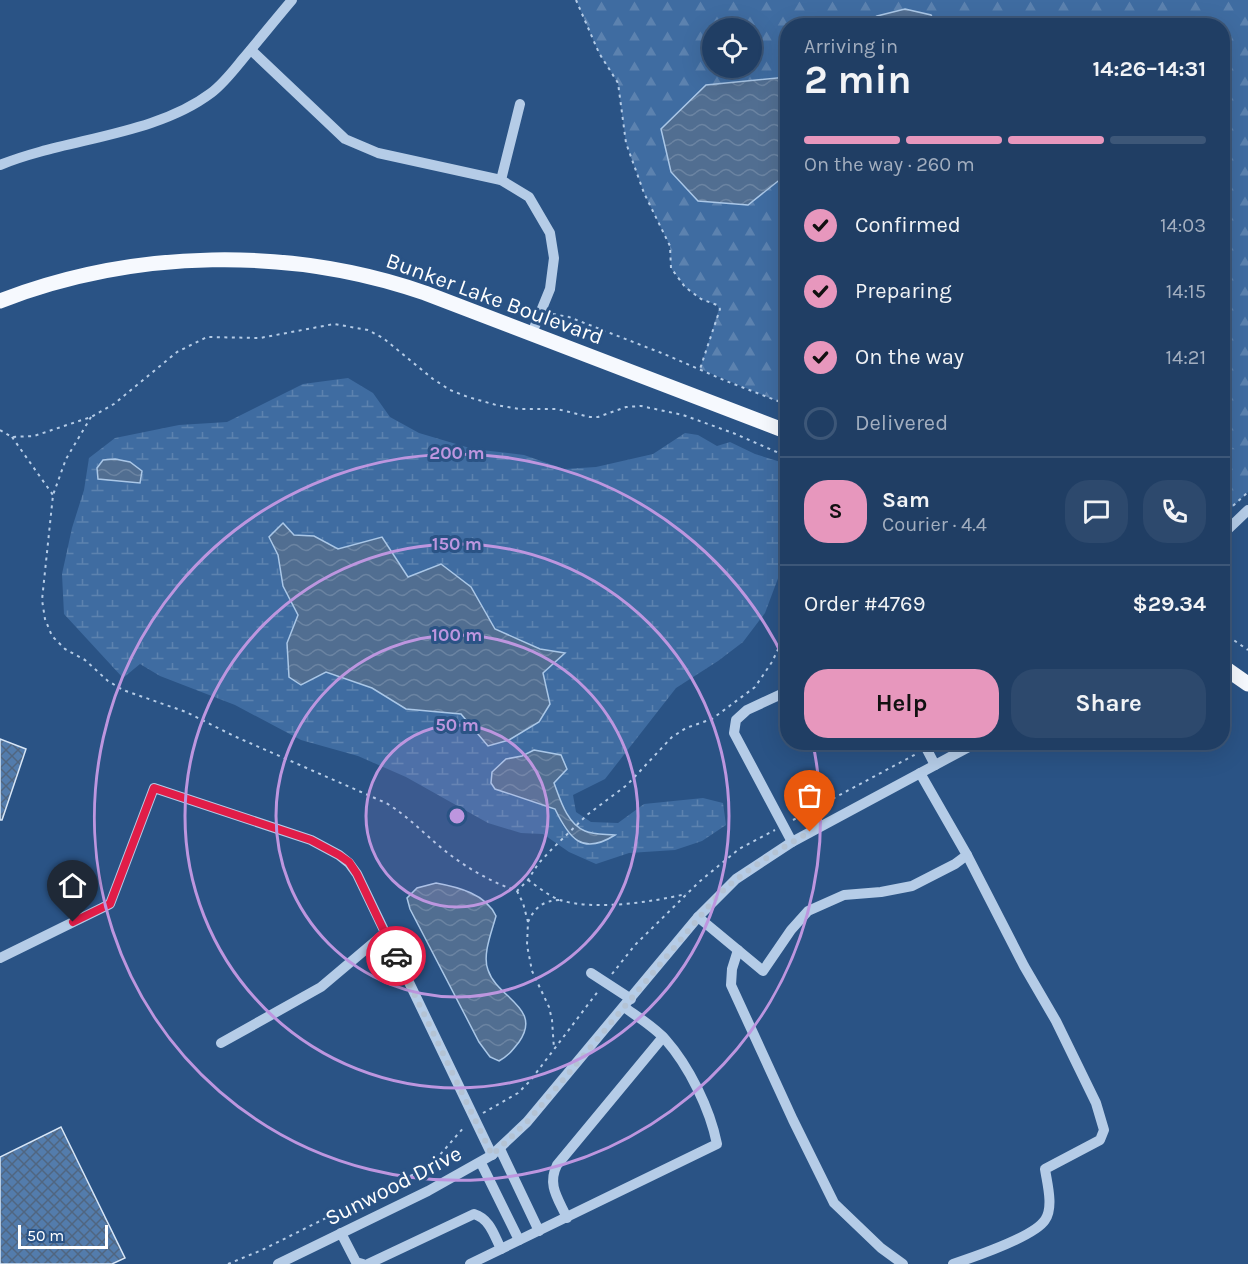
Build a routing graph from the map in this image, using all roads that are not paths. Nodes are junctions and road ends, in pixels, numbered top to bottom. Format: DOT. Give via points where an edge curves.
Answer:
graph roads {
  1 [pos="292,0"];
  2 [pos="251,50"];
  3 [pos="520,104"];
  4 [pos="0,165"];
  5 [pos="501,180"];
  6 [pos="0,301"];
  7 [pos="532,333"];
  8 [pos="780,429"];
  9 [pos="1248,510"];
  10 [pos="1230,527"];
  11 [pos="1230,672"];
  12 [pos="1248,684"];
  13 [pos="780,695"];
  14 [pos="927,750"];
  15 [pos="963,750"];
  16 [pos="935,765"];
  17 [pos="920,773"];
  18 [pos="792,842"];
  19 [pos="967,855"];
  20 [pos="698,917"];
  21 [pos="385,933"];
  22 [pos="738,950"];
  23 [pos="0,958"];
  24 [pos="591,973"];
  25 [pos="628,1003"];
  26 [pos="663,1037"];
  27 [pos="221,1043"];
  28 [pos="496,1152"];
  29 [pos="481,1163"];
  30 [pos="567,1218"];
  31 [pos="539,1231"];
  32 [pos="341,1233"];
  33 [pos="519,1240"];
  34 [pos="501,1249"];
  35 [pos="278,1264"];
  36 [pos="363,1264"];
  37 [pos="368,1264"];
  38 [pos="470,1264"];
  39 [pos="903,1264"];
  40 [pos="953,1264"];
  1 -- 2 [label="street"];
  2 -- 4 [label="street" via="213,92 194,104 154,122"];
  2 -- 5 [label="street" via="345,139 378,153"];
  3 -- 5 [label="street"];
  5 -- 7 [label="street" via="529,197 550,233 553,273"];
  6 -- 7 [label="main road, Bunker Lake Boulevard" via="74,278 127,268 203,261 272,262 345,272 400,285"];
  7 -- 8 [label="main road, Bunker Lake Boulevard"];
  9 -- 10 [label="street"];
  11 -- 12 [label="main road"];
  13 -- 18 [label="street" via="747,710 736,720 734,733"];
  14 -- 16 [label="street"];
  15 -- 16 [label="street, Sunwood Drive"];
  16 -- 17 [label="street, Sunwood Drive"];
  17 -- 18 [label="street, Sunwood Drive"];
  17 -- 19 [label="street"];
  18 -- 20 [label="street, Sunwood Drive" via="736,879"];
  19 -- 22 [label="street" via="912,886 844,895 808,910 763,971"];
  19 -- 40 [label="street" via="1056,1021 1096,1103 1104,1130 1100,1140 1045,1169 1049,1205 1045,1220 1027,1234"];
  20 -- 22 [label="street"];
  20 -- 25 [label="street, Sunwood Drive"];
  21 -- 23 [label="street" via="357,874 339,855 311,840 154,788 110,904"];
  21 -- 27 [label="street" via="321,987"];
  21 -- 28 [label="street"];
  22 -- 39 [label="street" via="731,985 834,1203"];
  24 -- 25 [label="street"];
  25 -- 26 [label="street"];
  25 -- 28 [label="street, Sunwood Drive" via="534,1114"];
  26 -- 30 [label="street" via="557,1165 552,1185"];
  26 -- 30 [label="street" via="706,1105 717,1144"];
  28 -- 29 [label="street, Sunwood Drive"];
  28 -- 31 [label="street"];
  29 -- 32 [label="street, Sunwood Drive"];
  29 -- 33 [label="street"];
  30 -- 31 [label="street"];
  31 -- 33 [label="street"];
  32 -- 35 [label="street, Sunwood Drive"];
  32 -- 36 [label="street" via="356,1262"];
  33 -- 34 [label="street"];
  34 -- 37 [label="street" via="489,1225 482,1216 474,1214"];
  34 -- 38 [label="street"];
}
